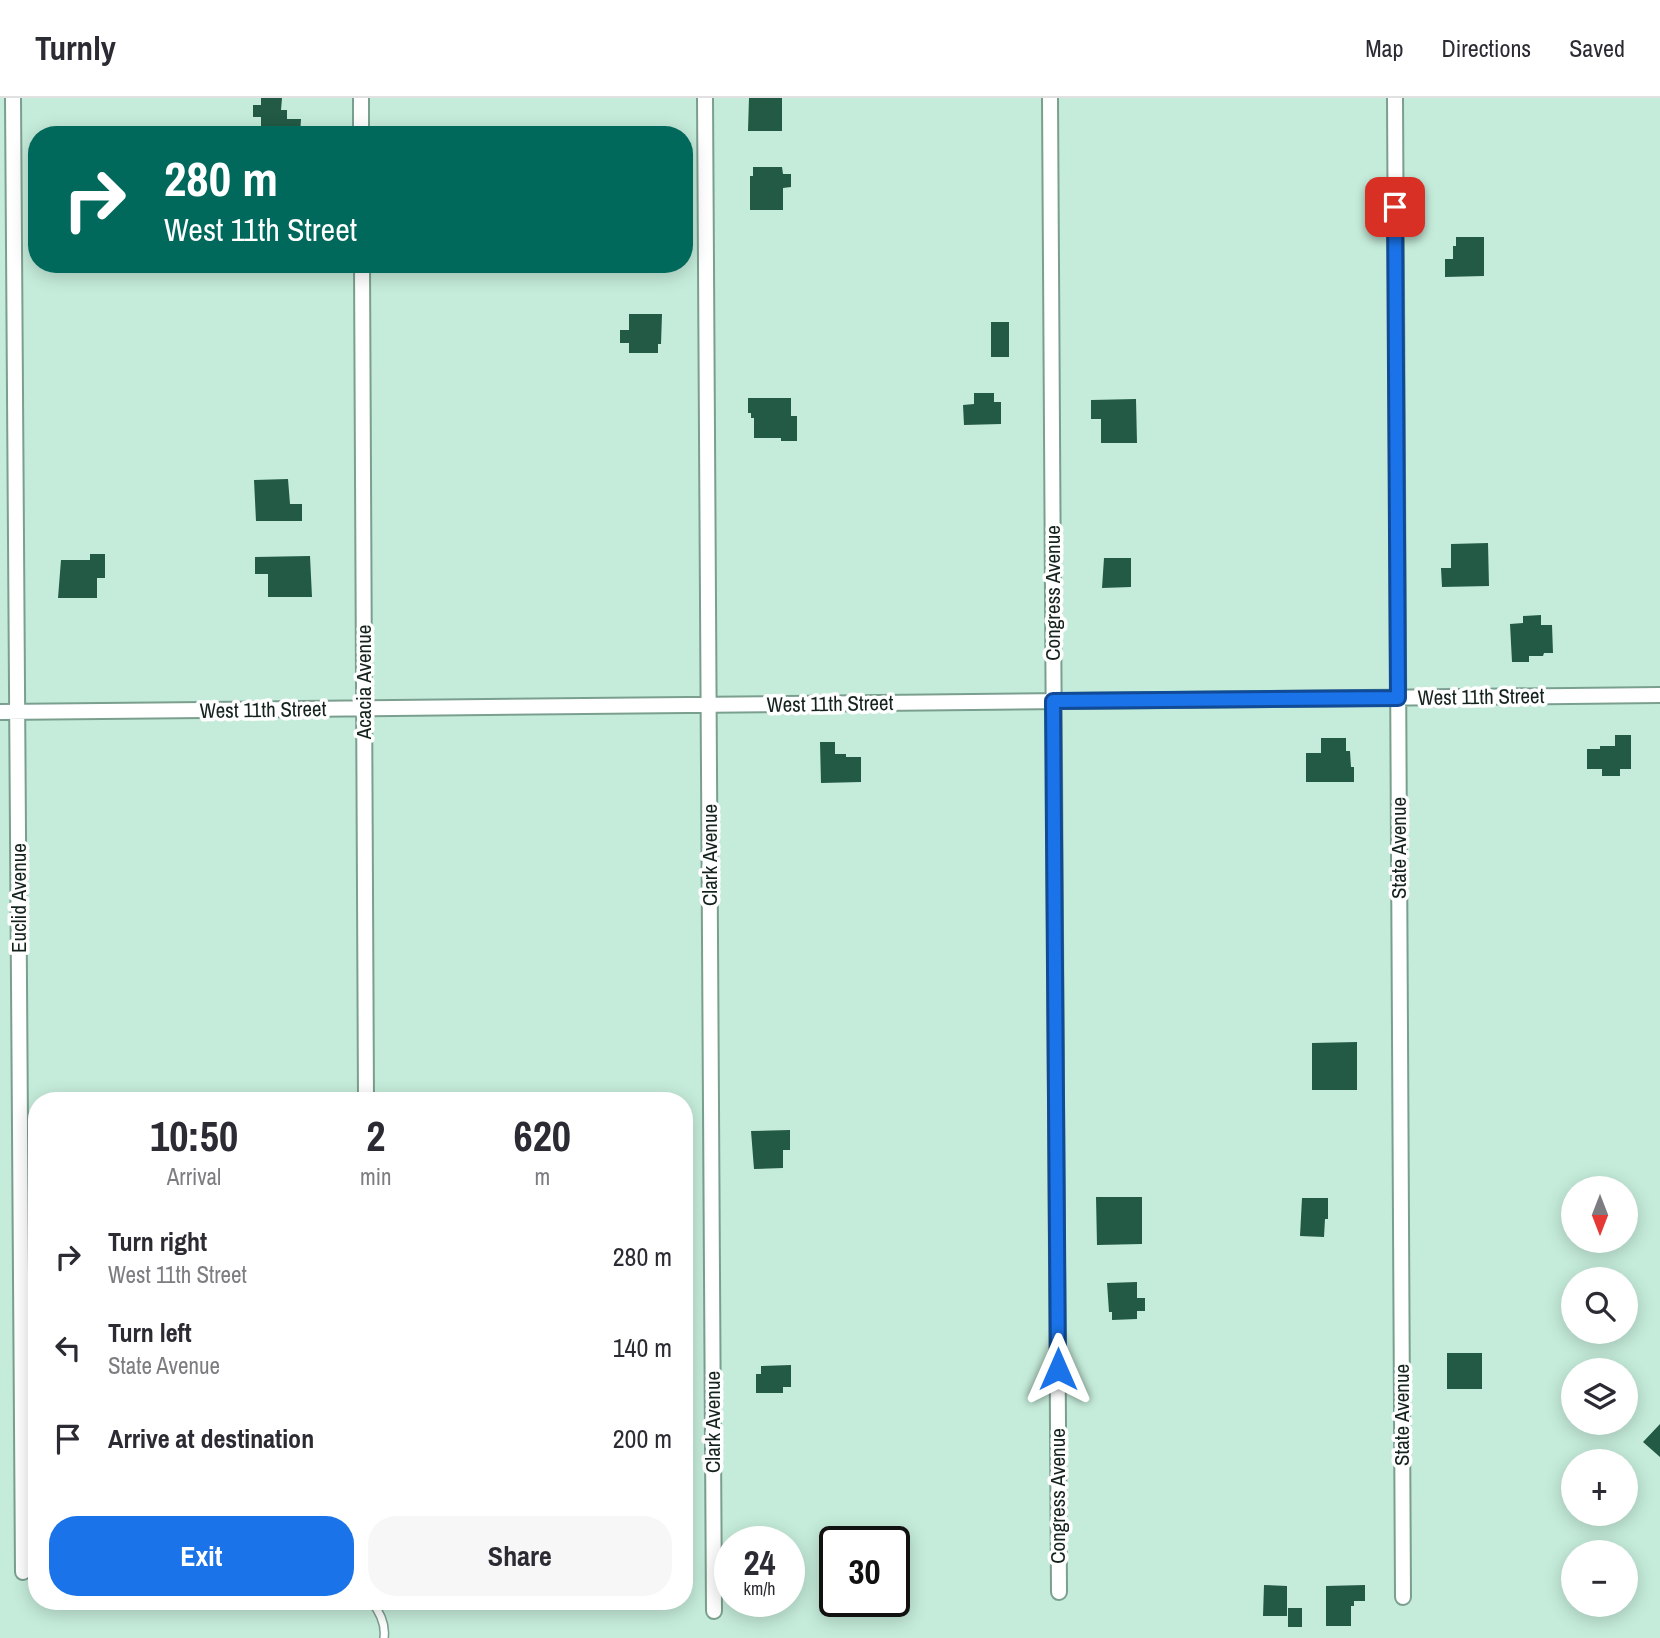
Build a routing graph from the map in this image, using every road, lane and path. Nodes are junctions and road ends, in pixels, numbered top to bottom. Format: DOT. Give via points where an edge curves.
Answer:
graph roads {
  1 [pos="13,98"];
  2 [pos="361,98"];
  3 [pos="705,98"];
  4 [pos="1050,98"];
  5 [pos="1395,98"];
  6 [pos="361,126"];
  7 [pos="362,273"];
  8 [pos="1660,695"];
  9 [pos="1398,698"];
  10 [pos="1053,701"];
  11 [pos="709,705"];
  12 [pos="364,709"];
  13 [pos="0,712"];
  14 [pos="18,712"];
  15 [pos="366,1092"];
  16 [pos="23,1572"];
  17 [pos="1059,1592"];
  18 [pos="1403,1597"];
  19 [pos="378,1610"];
  20 [pos="714,1611"];
  21 [pos="383,1638"];
  1 -- 14 [label="street, Euclid Avenue"];
  2 -- 6 [label="street"];
  3 -- 11 [label="street, Clark Avenue"];
  4 -- 10 [label="street, Congress Avenue"];
  5 -- 9 [label="street, State Avenue"];
  7 -- 12 [label="street, Acacia Avenue"];
  8 -- 9 [label="street, West 11th Street"];
  9 -- 10 [label="street, West 11th Street"];
  9 -- 18 [label="street, State Avenue"];
  10 -- 11 [label="street, West 11th Street"];
  10 -- 17 [label="street, Congress Avenue"];
  11 -- 12 [label="street, West 11th Street"];
  11 -- 20 [label="street, Clark Avenue"];
  12 -- 14 [label="street, West 11th Street"];
  12 -- 15 [label="street, Acacia Avenue"];
  13 -- 14 [label="street, West 11th Street"];
  14 -- 16 [label="street, Euclid Avenue"];
  19 -- 21 [label="lane"];
}
